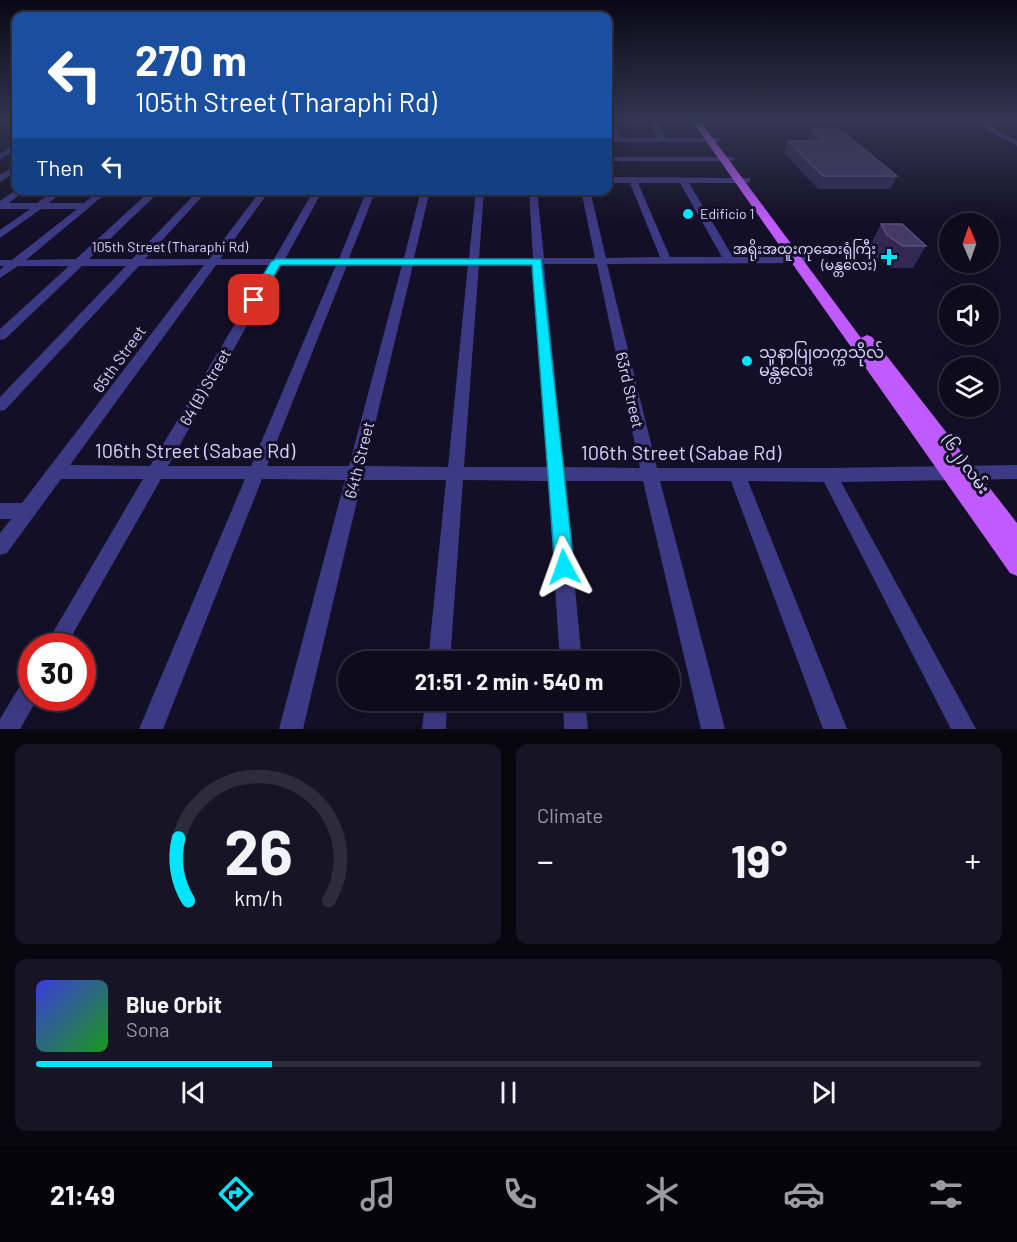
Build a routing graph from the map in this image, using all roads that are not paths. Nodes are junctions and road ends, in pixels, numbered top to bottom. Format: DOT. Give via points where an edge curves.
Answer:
graph roads {
  1 [pos="725,155"];
  2 [pos="612,159"];
  3 [pos="728,159"];
  4 [pos="612,180"];
  5 [pos="633,180"];
  6 [pos="683,180"];
  7 [pos="743,180"];
  8 [pos="15,195"];
  9 [pos="54,195"];
  10 [pos="100,195"];
  11 [pos="152,195"];
  12 [pos="199,195"];
  13 [pos="262,195"];
  14 [pos="316,195"];
  15 [pos="370,195"];
  16 [pos="425,195"];
  17 [pos="480,195"];
  18 [pos="533,195"];
  19 [pos="586,195"];
  20 [pos="0,206"];
  21 [pos="40,206"];
  22 [pos="86,206"];
  23 [pos="0,235"];
  24 [pos="666,260"];
  25 [pos="729,260"];
  26 [pos="802,260"];
  27 [pos="537,261"];
  28 [pos="599,261"];
  29 [pos="212,262"];
  30 [pos="276,262"];
  31 [pos="343,262"];
  32 [pos="407,262"];
  33 [pos="474,262"];
  34 [pos="0,263"];
  35 [pos="15,263"];
  36 [pos="79,263"];
  37 [pos="135,263"];
  38 [pos="0,275"];
  39 [pos="0,336"];
  40 [pos="0,406"];
  41 [pos="258,471"];
  42 [pos="56,472"];
  43 [pos="356,472"];
  44 [pos="454,472"];
  45 [pos="1017,472"];
  46 [pos="156,473"];
  47 [pos="557,473"];
  48 [pos="950,473"];
  49 [pos="968,473"];
  50 [pos="650,474"];
  51 [pos="738,474"];
  52 [pos="830,475"];
  53 [pos="27,511"];
  54 [pos="0,512"];
  55 [pos="1017,539"];
  56 [pos="0,547"];
  57 [pos="1017,566"];
  58 [pos="63,633"];
  59 [pos="440,651"];
  60 [pos="571,651"];
  61 [pos="18,711"];
  62 [pos="435,711"];
  63 [pos="575,711"];
  64 [pos="7,729"];
  65 [pos="151,729"];
  66 [pos="291,729"];
  67 [pos="434,729"];
  68 [pos="576,729"];
  69 [pos="713,729"];
  70 [pos="835,729"];
  71 [pos="964,729"];
  1 -- 3 [label="main road, (၆၂) လမ်း"];
  2 -- 3 [label="street"];
  3 -- 7 [label="main road, (၆၂) လမ်း"];
  4 -- 5 [label="street"];
  5 -- 6 [label="street"];
  5 -- 24 [label="street"];
  6 -- 7 [label="street"];
  6 -- 25 [label="street"];
  7 -- 26 [label="main road, (၆၂) လမ်း"];
  8 -- 20 [label="street"];
  9 -- 21 [label="street"];
  10 -- 22 [label="street"];
  11 -- 36 [label="street"];
  12 -- 37 [label="street"];
  13 -- 29 [label="street, 65th Street"];
  14 -- 30 [label="street, 64 (B) Street"];
  15 -- 31 [label="street"];
  16 -- 32 [label="street, 64th Street"];
  17 -- 33 [label="street"];
  18 -- 27 [label="street"];
  19 -- 28 [label="street, 63rd Street"];
  20 -- 21 [label="street"];
  21 -- 22 [label="street"];
  21 -- 23 [label="street"];
  22 -- 35 [label="street"];
  24 -- 25 [label="street, 105th Street (Tharaphi Rd)"];
  24 -- 28 [label="street, 105th Street (Tharaphi Rd)"];
  25 -- 26 [label="street, 105th Street (Tharaphi Rd)"];
  26 -- 48 [label="main road, (၆၂) လမ်း"];
  26 -- 49 [label="main road, (၆၂) လမ်း"];
  27 -- 28 [label="street, 105th Street (Tharaphi Rd)"];
  27 -- 33 [label="street, 105th Street (Tharaphi Rd)"];
  27 -- 47 [label="street"];
  28 -- 50 [label="street, 63rd Street"];
  29 -- 30 [label="street, 105th Street (Tharaphi Rd)"];
  29 -- 37 [label="street, 105th Street (Tharaphi Rd)"];
  29 -- 42 [label="street, 65th Street"];
  30 -- 31 [label="street, 105th Street (Tharaphi Rd)"];
  30 -- 46 [label="street, 64 (B) Street"];
  31 -- 32 [label="street, 105th Street (Tharaphi Rd)"];
  31 -- 41 [label="street"];
  32 -- 33 [label="street, 105th Street (Tharaphi Rd)"];
  32 -- 43 [label="street, 64th Street"];
  33 -- 44 [label="street"];
  34 -- 35 [label="street, 105th Street (Tharaphi Rd)"];
  35 -- 36 [label="street, 105th Street (Tharaphi Rd)"];
  35 -- 38 [label="street"];
  36 -- 37 [label="street, 105th Street (Tharaphi Rd)"];
  36 -- 39 [label="street"];
  37 -- 40 [label="street"];
  41 -- 43 [label="street, 106th Street (Sabae Rd)"];
  41 -- 46 [label="street, 106th Street (Sabae Rd)"];
  41 -- 65 [label="street"];
  42 -- 46 [label="street, 106th Street (Sabae Rd)"];
  42 -- 53 [label="street, 65th Street"];
  43 -- 44 [label="street, 106th Street (Sabae Rd)"];
  43 -- 66 [label="street, 64th Street"];
  44 -- 47 [label="street, 106th Street (Sabae Rd)"];
  44 -- 59 [label="street"];
  45 -- 49 [label="street, 106th Street (Sabae Rd)"];
  46 -- 58 [label="street, 64 (B) Street"];
  47 -- 50 [label="street, 106th Street (Sabae Rd)"];
  47 -- 60 [label="street"];
  48 -- 49 [label="street, 106th Street (Sabae Rd)"];
  48 -- 52 [label="street, 106th Street (Sabae Rd)"];
  48 -- 57 [label="main road, (၆၂) လမ်း"];
  49 -- 55 [label="main road, (၆၂) လမ်း"];
  50 -- 51 [label="street, 106th Street (Sabae Rd)"];
  50 -- 69 [label="street, 63rd Street"];
  51 -- 52 [label="street, 106th Street (Sabae Rd)"];
  51 -- 70 [label="street"];
  52 -- 71 [label="street"];
  53 -- 54 [label="street"];
  53 -- 56 [label="street, 65th Street"];
  61 -- 64 [label="street"];
  62 -- 67 [label="street"];
  63 -- 68 [label="street"];
}
